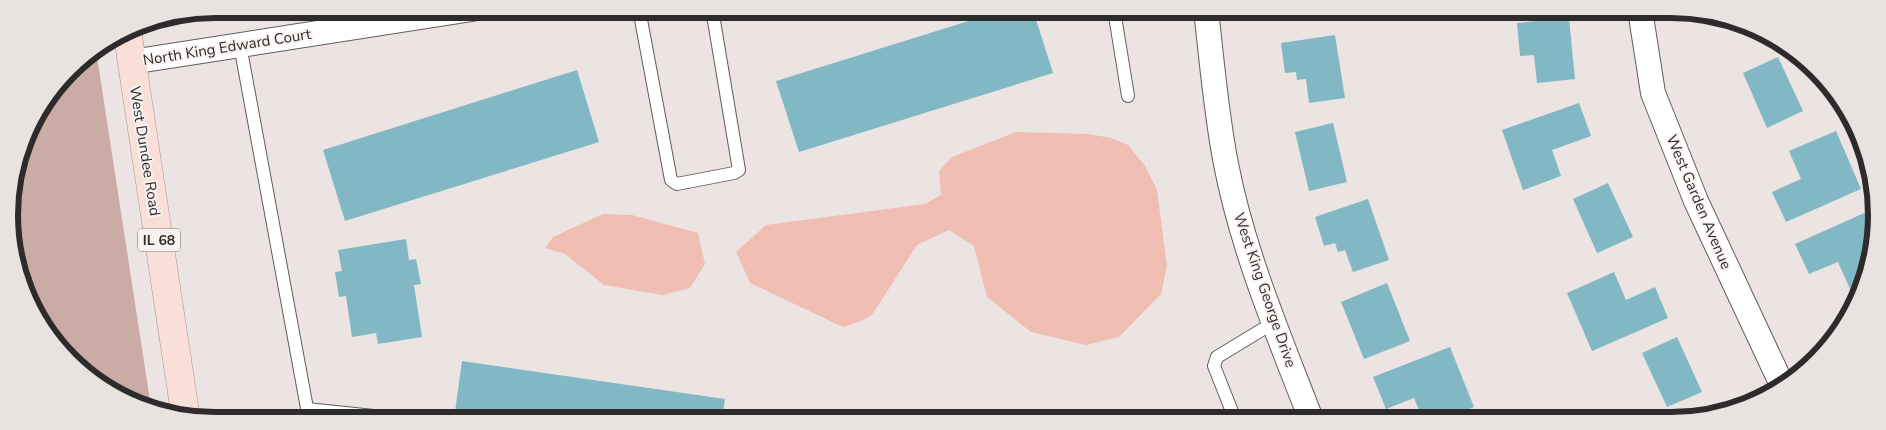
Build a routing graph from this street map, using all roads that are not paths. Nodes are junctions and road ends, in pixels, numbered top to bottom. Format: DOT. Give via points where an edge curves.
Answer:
graph roads {
  1 [pos="380,18"];
  2 [pos="641,18"];
  3 [pos="714,18"];
  4 [pos="1115,18"];
  5 [pos="1207,18"];
  6 [pos="1641,18"];
  7 [pos="128,38"];
  8 [pos="240,45"];
  9 [pos="131,62"];
  10 [pos="1128,96"];
  11 [pos="1274,322"];
  12 [pos="1784,377"];
  13 [pos="185,410"];
  14 [pos="308,412"];
  15 [pos="1231,412"];
  16 [pos="1308,412"];
  1 -- 8 [label="street, North King Edward Court"];
  2 -- 3 [label="lane" via="671,180 677,184 739,170"];
  4 -- 10 [label="lane"];
  5 -- 11 [label="street, West King George Drive" via="1217,117 1226,166 1249,252"];
  6 -- 12 [label="street, West Garden Avenue" via="1653,93 1696,202"];
  7 -- 9 [label="main road, West Dundee Road / IL 68"];
  8 -- 9 [label="street, North King Edward Court"];
  8 -- 14 [label="lane"];
  9 -- 13 [label="main road, West Dundee Road / IL 68"];
  11 -- 15 [label="lane" via="1217,357 1214,366"];
  11 -- 16 [label="street, West King George Drive"];
}
